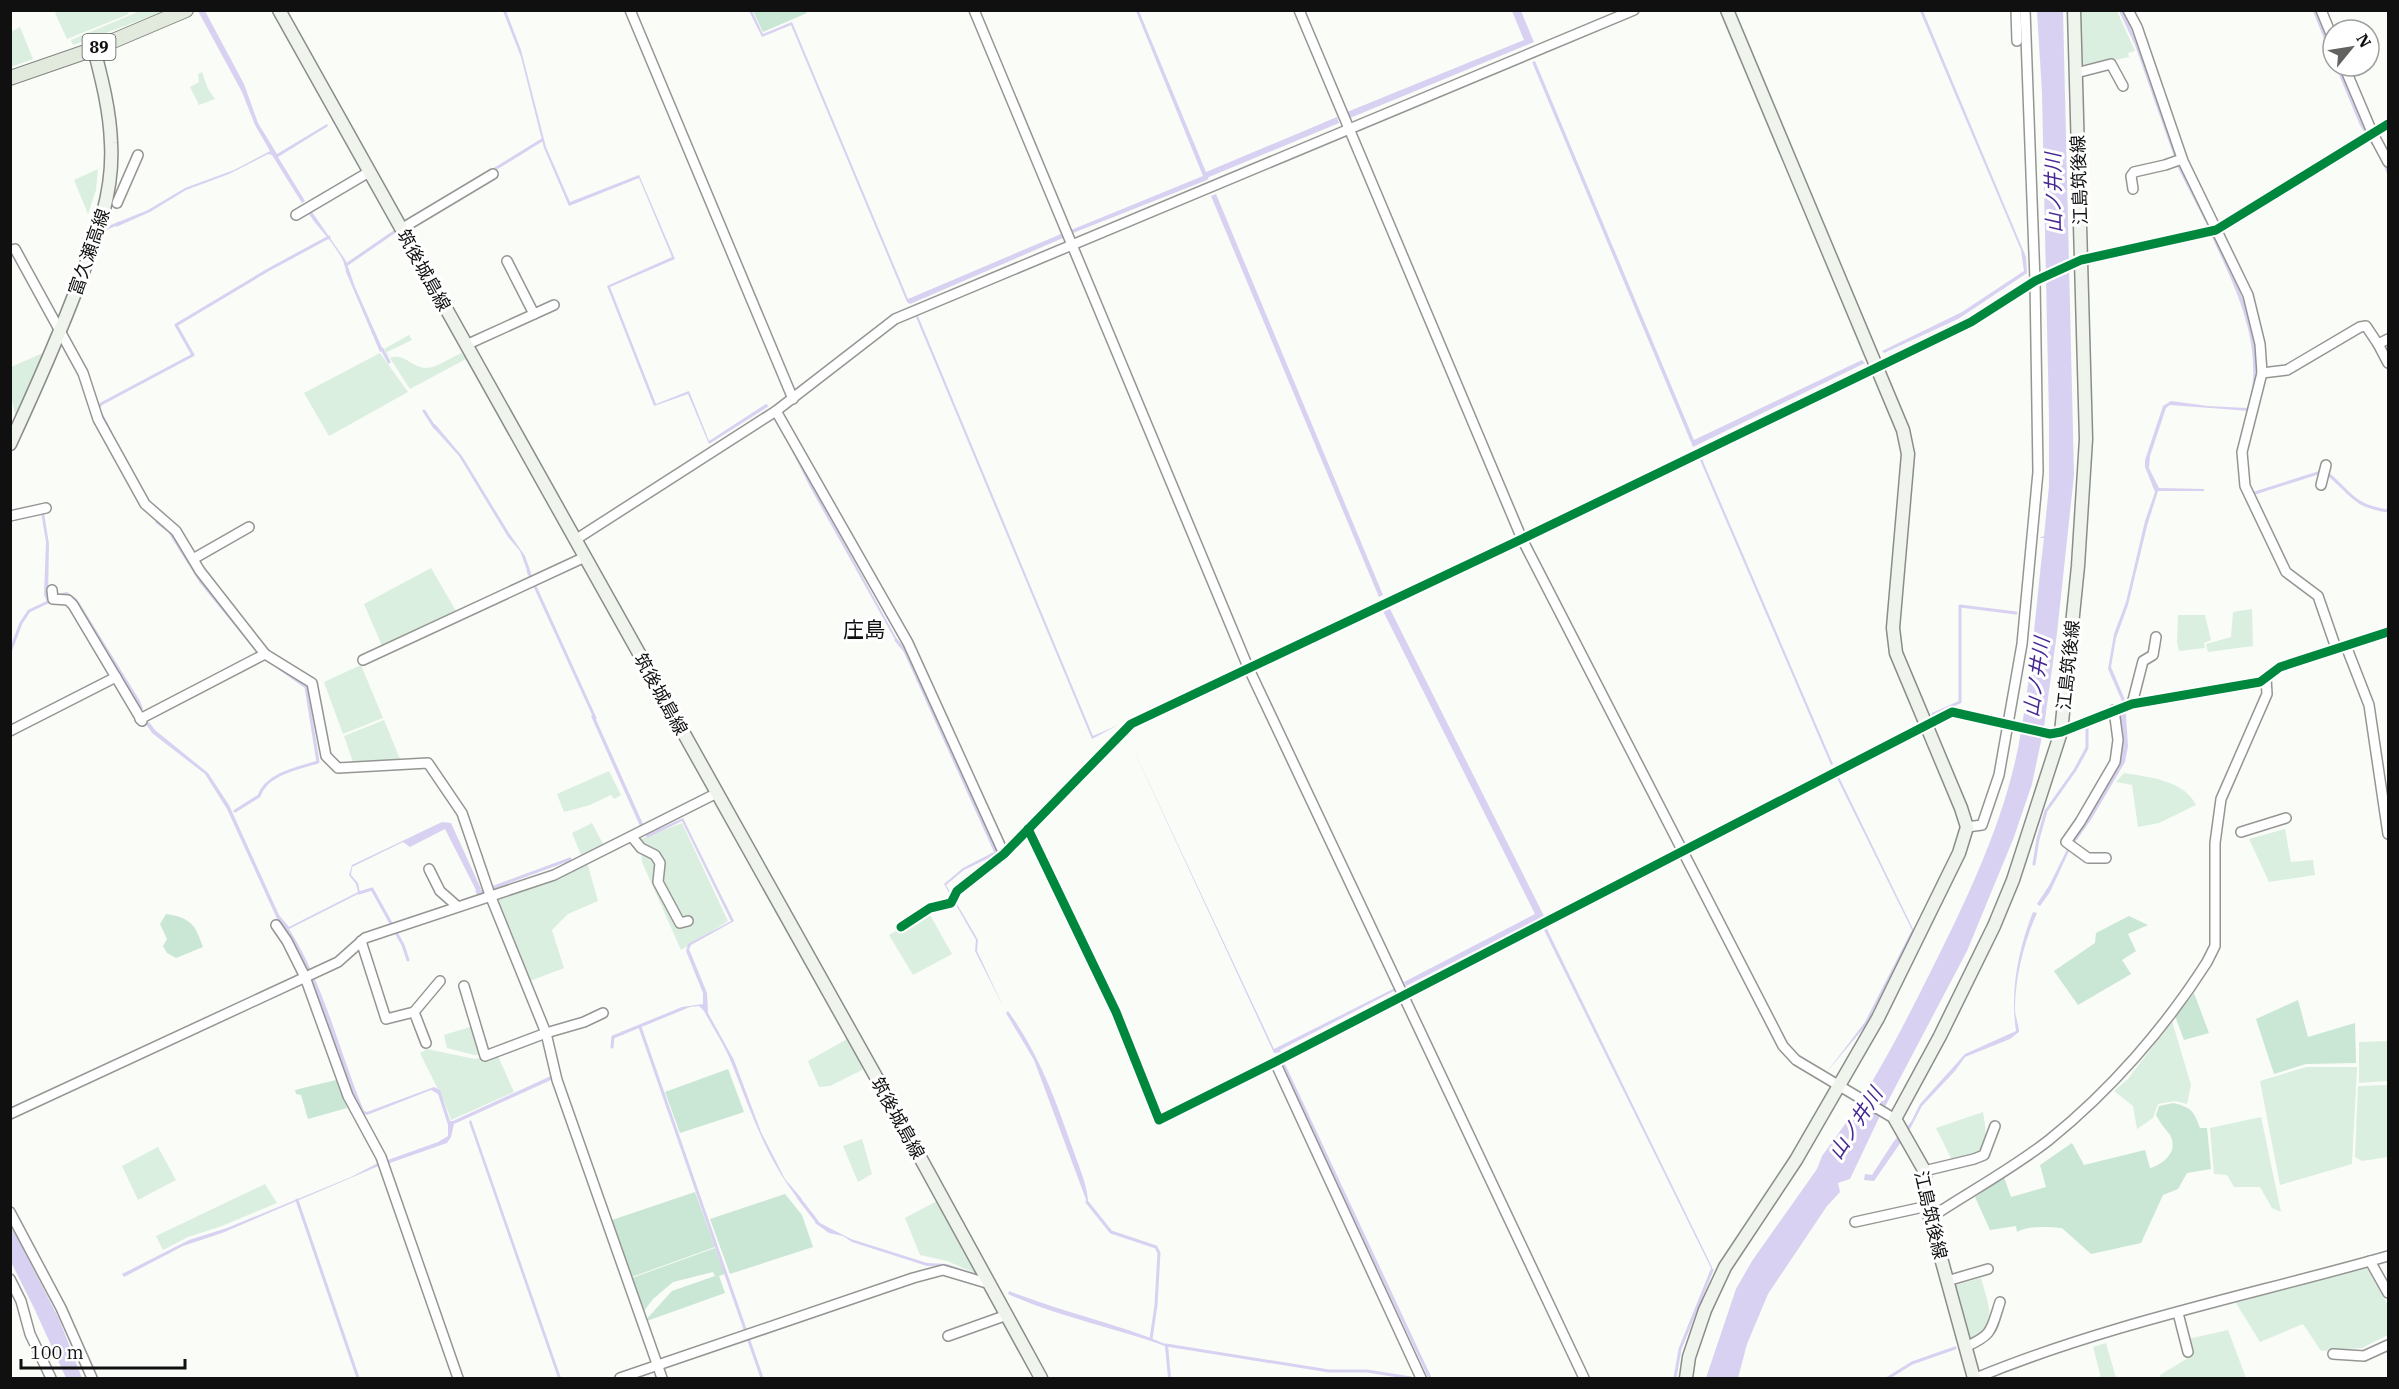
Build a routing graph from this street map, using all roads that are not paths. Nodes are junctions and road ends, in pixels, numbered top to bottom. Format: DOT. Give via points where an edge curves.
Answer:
graph roads {
  1 [pos="186,10"];
  2 [pos="279,10"];
  3 [pos="630,10"];
  4 [pos="974,10"];
  5 [pos="1299,10"];
  6 [pos="1634,10"];
  7 [pos="1727,10"];
  8 [pos="2016,10"];
  9 [pos="2025,10"];
  10 [pos="2074,10"];
  11 [pos="2128,10"];
  12 [pos="2017,40"];
  13 [pos="94,49"];
  14 [pos="2076,73"];
  15 [pos="10,78"];
  16 [pos="2349,78"];
  17 [pos="2123,86"];
  18 [pos="2388,124"];
  19 [pos="1348,128"];
  20 [pos="2372,132"];
  21 [pos="138,155"];
  22 [pos="2182,159"];
  23 [pos="2388,162"];
  24 [pos="369,172"];
  25 [pos="493,174"];
  26 [pos="2133,189"];
  27 [pos="117,203"];
  28 [pos="296,215"];
  29 [pos="401,229"];
  30 [pos="2216,230"];
  31 [pos="1072,244"];
  32 [pos="15,255"];
  33 [pos="507,261"];
  34 [pos="2078,261"];
  35 [pos="2038,280"];
  36 [pos="554,305"];
  37 [pos="534,314"];
  38 [pos="60,334"];
  39 [pos="2388,339"];
  40 [pos="2378,344"];
  41 [pos="466,345"];
  42 [pos="2388,363"];
  43 [pos="1876,367"];
  44 [pos="2262,373"];
  45 [pos="793,399"];
  46 [pos="776,411"];
  47 [pos="10,444"];
  48 [pos="2326,465"];
  49 [pos="2321,485"];
  50 [pos="46,508"];
  51 [pos="10,516"];
  52 [pos="249,527"];
  53 [pos="1522,539"];
  54 [pos="575,540"];
  55 [pos="585,557"];
  56 [pos="193,559"];
  57 [pos="52,590"];
  58 [pos="2388,632"];
  59 [pos="2156,637"];
  60 [pos="2341,647"];
  61 [pos="265,654"];
  62 [pos="363,660"];
  63 [pos="1248,667"];
  64 [pos="116,677"];
  65 [pos="2266,677"];
  66 [pos="2132,704"];
  67 [pos="2114,710"];
  68 [pos="1925,725"];
  69 [pos="2013,725"];
  70 [pos="10,731"];
  71 [pos="2055,733"];
  72 [pos="717,793"];
  73 [pos="2387,817"];
  74 [pos="2286,818"];
  75 [pos="1967,827"];
  76 [pos="1028,829"];
  77 [pos="2241,832"];
  78 [pos="2388,834"];
  79 [pos="632,837"];
  80 [pos="1682,850"];
  81 [pos="1004,854"];
  82 [pos="2106,858"];
  83 [pos="429,869"];
  84 [pos="490,895"];
  85 [pos="458,906"];
  86 [pos="688,921"];
  87 [pos="276,925"];
  88 [pos="901,927"];
  89 [pos="361,941"];
  90 [pos="305,977"];
  91 [pos="440,981"];
  92 [pos="464,986"];
  93 [pos="1404,994"];
  94 [pos="414,1012"];
  95 [pos="603,1013"];
  96 [pos="546,1033"];
  97 [pos="426,1042"];
  98 [pos="1275,1062"];
  99 [pos="1838,1087"];
  100 [pos="10,1114"];
  101 [pos="1890,1117"];
  102 [pos="1995,1126"];
  103 [pos="1924,1171"];
  104 [pos="10,1212"];
  105 [pos="1929,1212"];
  106 [pos="1855,1222"];
  107 [pos="2388,1256"];
  108 [pos="2370,1261"];
  109 [pos="1988,1269"];
  110 [pos="10,1279"];
  111 [pos="1947,1281"];
  112 [pos="990,1284"];
  113 [pos="2388,1293"];
  114 [pos="2000,1302"];
  115 [pos="2178,1313"];
  116 [pos="1007,1315"];
  117 [pos="948,1336"];
  118 [pos="2388,1345"];
  119 [pos="1965,1347"];
  120 [pos="2188,1352"];
  121 [pos="2333,1354"];
  122 [pos="657,1365"];
  123 [pos="51,1378"];
  124 [pos="92,1378"];
  125 [pos="458,1378"];
  126 [pos="620,1378"];
  127 [pos="662,1378"];
  128 [pos="1041,1378"];
  129 [pos="1421,1378"];
  130 [pos="1584,1378"];
  131 [pos="1686,1378"];
  132 [pos="1975,1378"];
  1 -- 13 [label="main road, 89"];
  2 -- 24 [label="main road, 筑後城島線"];
  3 -- 45 [label="street"];
  4 -- 31 [label="street"];
  5 -- 19 [label="street"];
  6 -- 19 [label="street"];
  7 -- 43 [label="main road"];
  8 -- 12 [label="street"];
  9 -- 35 [label="street"];
  10 -- 14 [label="main road, 江島筑後線"];
  11 -- 22 [label="street"];
  13 -- 15 [label="main road, 89"];
  13 -- 38 [label="main road, 富久瀬高線" via="111,144 109,191 100,227"];
  14 -- 17 [label="street" via="2111,64"];
  14 -- 34 [label="main road, 江島筑後線"];
  16 -- 20 [label="street"];
  18 -- 20 [label="street"];
  19 -- 31 [label="street"];
  19 -- 53 [label="street"];
  20 -- 23 [label="street"];
  20 -- 30 [label="street"];
  21 -- 27 [label="street"];
  22 -- 26 [label="street" via="2134,172"];
  22 -- 30 [label="street"];
  24 -- 28 [label="street"];
  24 -- 29 [label="main road, 筑後城島線"];
  25 -- 29 [label="street"];
  29 -- 41 [label="main road, 筑後城島線"];
  30 -- 34 [label="street"];
  30 -- 44 [label="street" via="2248,295 2260,344"];
  31 -- 45 [label="street" via="895,319"];
  31 -- 63 [label="street"];
  32 -- 38 [label="street"];
  33 -- 37 [label="street"];
  34 -- 35 [label="street"];
  34 -- 71 [label="main road, 江島筑後線" via="2086,439 2078,566"];
  35 -- 43 [label="street" via="1971,322"];
  35 -- 69 [label="street" via="2038,472"];
  36 -- 37 [label="street"];
  37 -- 41 [label="street"];
  38 -- 47 [label="main road, 富久瀬高線"];
  38 -- 56 [label="street" via="83,373 98,419 145,504 177,531"];
  39 -- 40 [label="street"];
  40 -- 42 [label="street"];
  40 -- 44 [label="street" via="2366,326 2360,327 2287,370"];
  41 -- 54 [label="main road, 筑後城島線"];
  43 -- 53 [label="street"];
  43 -- 68 [label="main road" via="1903,430 1908,453 1893,628 1896,653"];
  44 -- 60 [label="street" via="2242,452 2245,486 2286,572 2318,596"];
  45 -- 46 [label="street"];
  46 -- 54 [label="street"];
  46 -- 81 [label="street" via="908,643"];
  48 -- 49 [label="street"];
  50 -- 51 [label="street"];
  52 -- 56 [label="street"];
  53 -- 63 [label="street"];
  53 -- 80 [label="street"];
  54 -- 55 [label="main road, 筑後城島線"];
  55 -- 62 [label="street"];
  55 -- 72 [label="main road, 筑後城島線"];
  56 -- 61 [label="street"];
  57 -- 64 [label="street" via="53,599 73,604"];
  58 -- 60 [label="street"];
  59 -- 66 [label="street" via="2153,655 2143,661"];
  60 -- 65 [label="street" via="2280,667"];
  60 -- 73 [label="street" via="2369,705"];
  61 -- 64 [label="street" via="141,720"];
  61 -- 84 [label="street" via="312,683 326,756 338,768 428,763 462,813"];
  63 -- 76 [label="street" via="1131,724"];
  63 -- 93 [label="street"];
  64 -- 70 [label="street"];
  65 -- 66 [label="street" via="2260,682"];
  65 -- 105 [label="street" via="2267,694 2221,799 2215,843 2215,946 2207,962 2144,1048 2081,1112 2047,1141"];
  66 -- 67 [label="street"];
  67 -- 71 [label="street"];
  67 -- 82 [label="street" via="2118,740 2115,762 2066,842 2088,858"];
  68 -- 69 [label="street" via="1952,712"];
  68 -- 75 [label="main road"];
  68 -- 80 [label="street"];
  69 -- 71 [label="street"];
  69 -- 75 [label="street" via="1982,825"];
  71 -- 101 [label="main road, 江島筑後線" via="2013,880 1985,946 1940,1036"];
  72 -- 79 [label="street"];
  72 -- 112 [label="main road, 筑後城島線"];
  73 -- 78 [label="street"];
  74 -- 77 [label="street"];
  75 -- 99 [label="main road" via="1959,854 1926,924"];
  76 -- 81 [label="street"];
  76 -- 98 [label="street" via="1116,1012 1159,1120"];
  79 -- 84 [label="street" via="554,875"];
  79 -- 86 [label="street" via="641,848 655,855 660,863 658,882 680,923"];
  80 -- 93 [label="street"];
  80 -- 99 [label="street" via="1783,1046 1796,1060"];
  81 -- 88 [label="street" via="957,891 951,903 930,908"];
  83 -- 85 [label="street" via="440,891"];
  84 -- 85 [label="street"];
  84 -- 96 [label="street"];
  85 -- 89 [label="street"];
  87 -- 90 [label="street"];
  89 -- 90 [label="street" via="338,962"];
  89 -- 94 [label="street" via="386,1019"];
  90 -- 100 [label="street"];
  90 -- 125 [label="street" via="381,1157"];
  91 -- 94 [label="street"];
  92 -- 96 [label="street" via="485,1056"];
  93 -- 98 [label="street"];
  93 -- 130 [label="street"];
  94 -- 97 [label="street"];
  95 -- 96 [label="street"];
  96 -- 122 [label="street" via="557,1080"];
  98 -- 129 [label="street"];
  99 -- 101 [label="street"];
  99 -- 131 [label="main road" via="1796,1160 1725,1267 1705,1310"];
  101 -- 103 [label="main road, 江島筑後線"];
  102 -- 103 [label="street" via="1984,1155"];
  103 -- 105 [label="main road, 江島筑後線"];
  104 -- 124 [label="street" via="61,1308"];
  105 -- 106 [label="street"];
  105 -- 111 [label="main road, 江島筑後線"];
  107 -- 108 [label="street"];
  108 -- 113 [label="street"];
  108 -- 115 [label="street"];
  109 -- 111 [label="street"];
  110 -- 123 [label="street"];
  111 -- 119 [label="main road, 江島筑後線"];
  112 -- 116 [label="main road, 筑後城島線"];
  112 -- 122 [label="street" via="943,1270"];
  114 -- 119 [label="street" via="1990,1333"];
  115 -- 120 [label="street"];
  115 -- 132 [label="street" via="2085,1338"];
  116 -- 117 [label="street"];
  116 -- 128 [label="main road, 筑後城島線"];
  118 -- 121 [label="street" via="2364,1356"];
  119 -- 132 [label="main road, 江島筑後線"];
  122 -- 126 [label="street"];
  122 -- 127 [label="street"];
}
